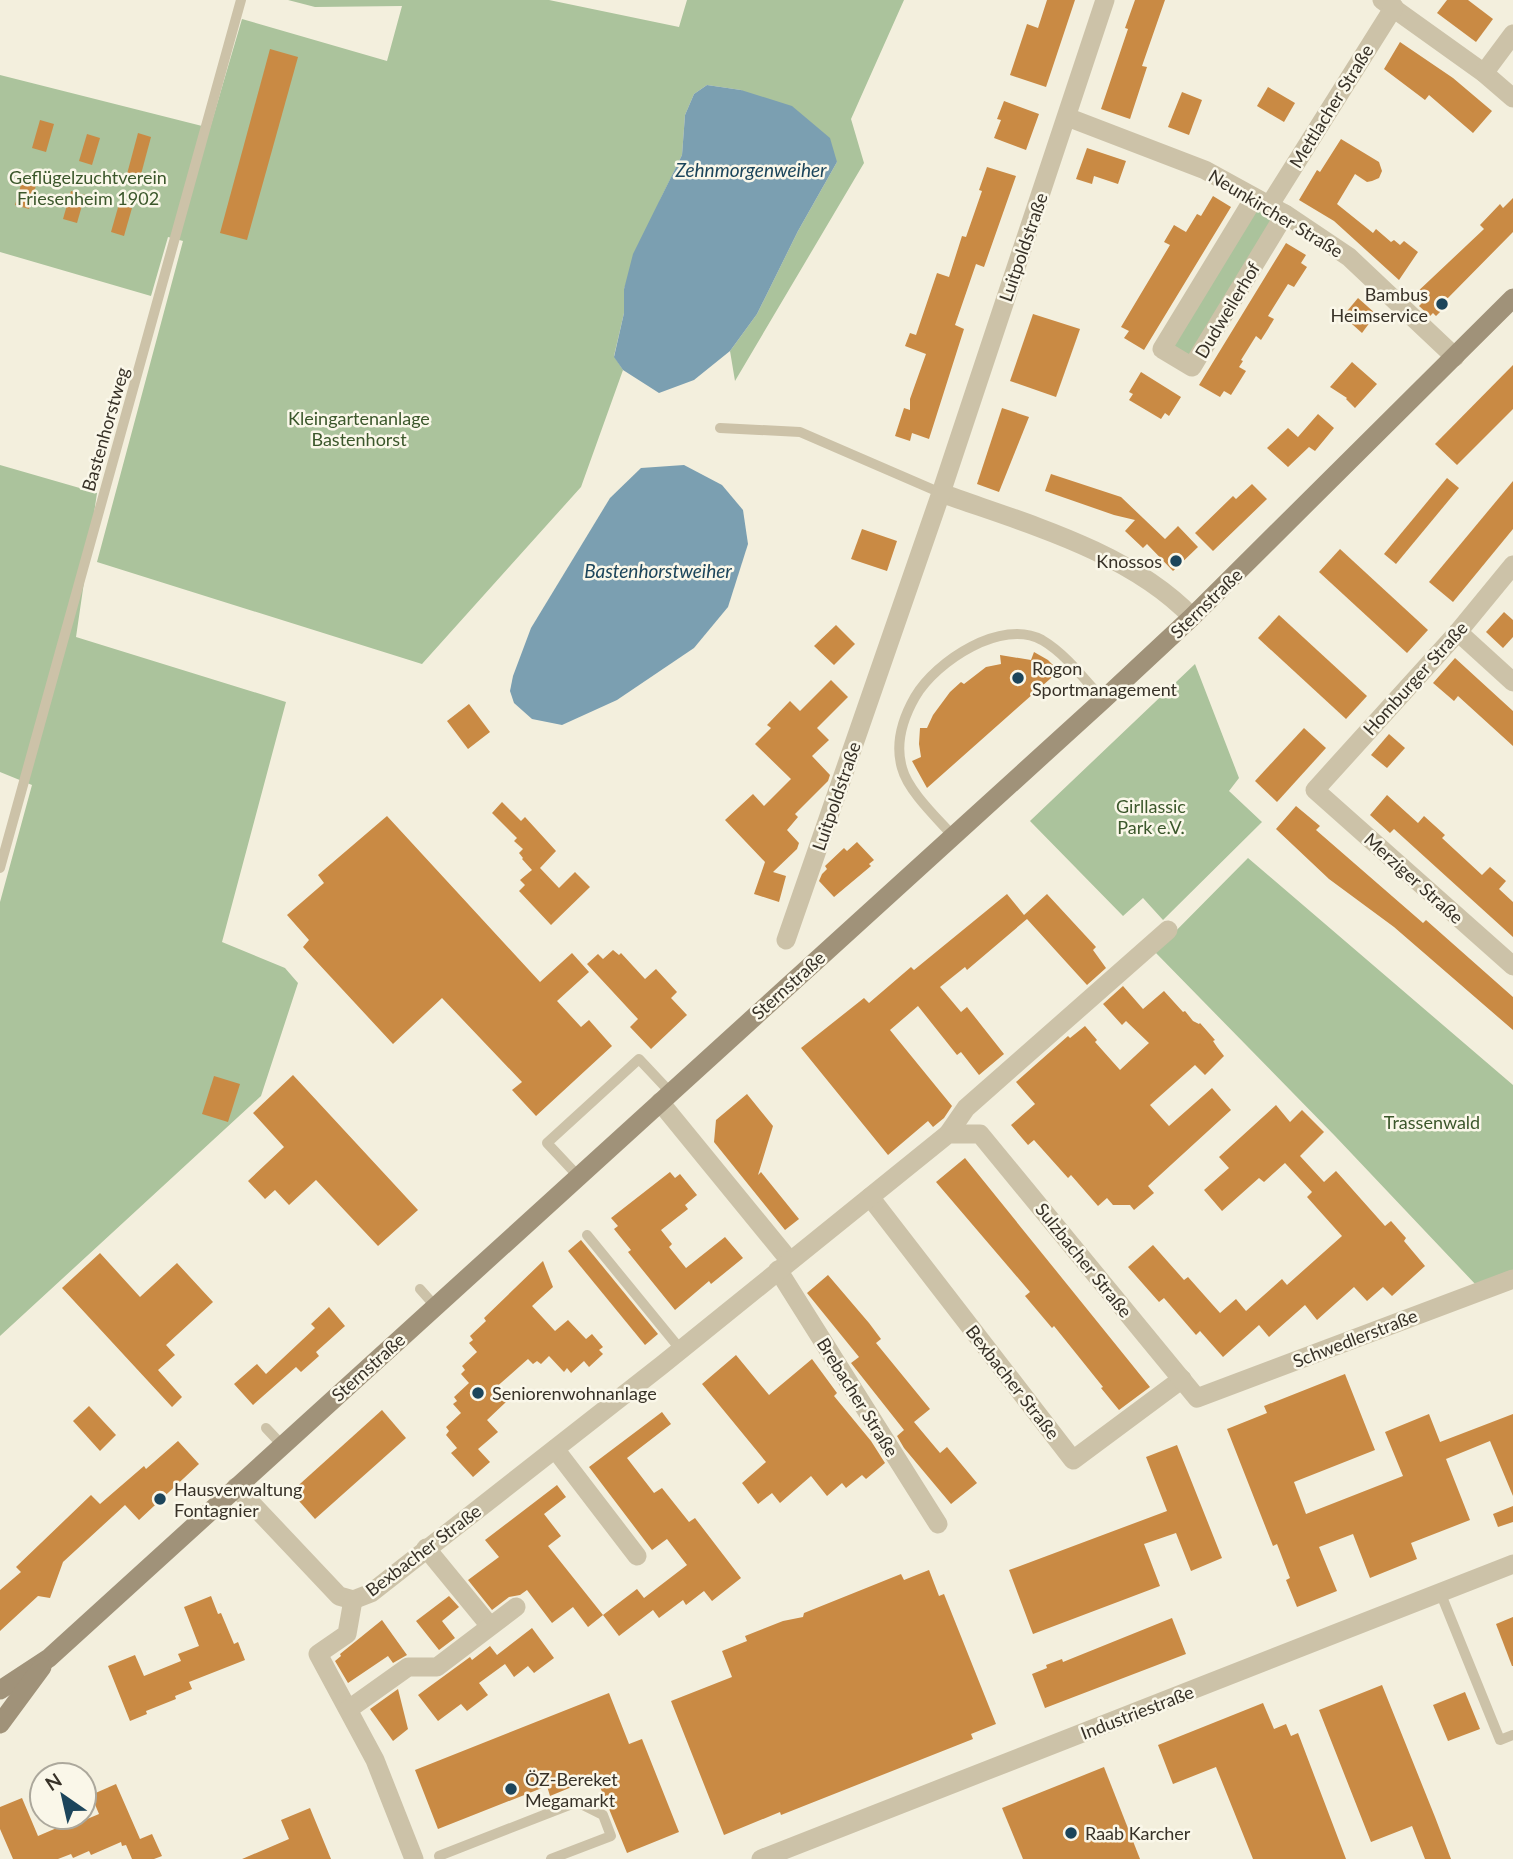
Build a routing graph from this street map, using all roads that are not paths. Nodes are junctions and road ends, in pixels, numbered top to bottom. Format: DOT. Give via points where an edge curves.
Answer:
graph roads {
  1 [pos="241,0"];
  2 [pos="1105,0"];
  3 [pos="1388,3"];
  4 [pos="1513,34"];
  5 [pos="1484,73"];
  6 [pos="1513,98"];
  7 [pos="1067,117"];
  8 [pos="1269,206"];
  9 [pos="1513,298"];
  10 [pos="1455,357"];
  11 [pos="720,428"];
  12 [pos="941,493"];
  13 [pos="1513,565"];
  14 [pos="1192,617"];
  15 [pos="1458,632"];
  16 [pos="1513,682"];
  17 [pos="1103,700"];
  18 [pos="1315,790"];
  19 [pos="953,836"];
  20 [pos="0,868"];
  21 [pos="1168,930"];
  22 [pos="786,940"];
  23 [pos="1513,966"];
  24 [pos="665,1097"];
  25 [pos="956,1134"];
  26 [pos="578,1176"];
  27 [pos="870,1197"];
  28 [pos="587,1234"];
  29 [pos="784,1265"];
  30 [pos="1513,1279"];
  31 [pos="420,1289"];
  32 [pos="435,1306"];
  33 [pos="681,1350"];
  34 [pos="1182,1379"];
  35 [pos="1197,1398"];
  36 [pos="266,1428"];
  37 [pos="282,1445"];
  38 [pos="555,1449"];
  39 [pos="236,1487"];
  40 [pos="938,1524"];
  41 [pos="426,1548"];
  42 [pos="637,1556"];
  43 [pos="1513,1564"];
  44 [pos="1440,1592"];
  45 [pos="353,1600"];
  46 [pos="516,1607"];
  47 [pos="490,1626"];
  48 [pos="48,1658"];
  49 [pos="0,1690"];
  50 [pos="349,1709"];
  51 [pos="0,1724"];
  52 [pos="1513,1735"];
  53 [pos="414,1859"];
  54 [pos="440,1859"];
  55 [pos="551,1859"];
  56 [pos="761,1859"];
  1 -- 20 [label="lane, Bastenhorstweg"];
  2 -- 7 [label="street, Luitpoldstraße"];
  3 -- 5 [label="street"];
  3 -- 8 [label="street, Mettlacher Straße"];
  4 -- 5 [label="street"];
  5 -- 6 [label="street"];
  7 -- 8 [label="street, Neunkircher Straße" via="1205,170"];
  7 -- 12 [label="street, Luitpoldstraße"];
  8 -- 8 [label="street, Dudweilerhof" via="1162,349 1192,367"];
  8 -- 10 [label="street, Neunkircher Straße" via="1349,257"];
  9 -- 10 [label="main road, Sternstraße"];
  10 -- 14 [label="main road, Sternstraße"];
  11 -- 12 [label="lane" via="800,432"];
  12 -- 14 [label="street" via="1078,544 1157,587"];
  12 -- 22 [label="street, Luitpoldstraße"];
  13 -- 15 [label="street, Homburger Straße"];
  14 -- 17 [label="main road, Sternstraße"];
  15 -- 16 [label="street"];
  15 -- 18 [label="street, Homburger Straße"];
  17 -- 19 [label="main road, Sternstraße"];
  17 -- 19 [label="lane" via="1065,658 1041,640 1017,633 965,650 940,669 916,695 903,722 899,747 902,770"];
  18 -- 23 [label="street, Merziger Straße"];
  19 -- 24 [label="main road, Sternstraße"];
  21 -- 25 [label="street, Bexbacher Straße" via="966,1108"];
  24 -- 26 [label="main road, Sternstraße"];
  24 -- 26 [label="lane" via="639,1059 547,1143"];
  24 -- 29 [label="street, Brebacher Straße"];
  25 -- 27 [label="street, Bexbacher Straße"];
  25 -- 34 [label="street, Sulzbacher Straße" via="980,1134"];
  26 -- 32 [label="main road, Sternstraße"];
  27 -- 29 [label="street, Bexbacher Straße"];
  27 -- 34 [label="street, Bexbacher Straße" via="1073,1460"];
  28 -- 33 [label="lane"];
  29 -- 33 [label="street, Bexbacher Straße"];
  29 -- 40 [label="street, Brebacher Straße"];
  30 -- 35 [label="street, Schwedlerstraße"];
  31 -- 32 [label="lane"];
  32 -- 37 [label="main road, Sternstraße"];
  33 -- 38 [label="street, Bexbacher Straße"];
  34 -- 35 [label="street, Sulzbacher Straße"];
  36 -- 37 [label="lane"];
  37 -- 39 [label="main road, Sternstraße"];
  38 -- 41 [label="street, Bexbacher Straße"];
  38 -- 42 [label="street"];
  39 -- 45 [label="street, Bexbacher Straße" via="339,1597"];
  39 -- 48 [label="main road, Sternstraße"];
  41 -- 45 [label="street, Bexbacher Straße" via="371,1592"];
  41 -- 47 [label="street"];
  43 -- 44 [label="street, Industriestraße"];
  44 -- 52 [label="lane" via="1500,1740"];
  44 -- 56 [label="street, Industriestraße"];
  45 -- 50 [label="street" via="347,1634 318,1654"];
  46 -- 47 [label="street"];
  47 -- 50 [label="street" via="437,1667 408,1667"];
  48 -- 49 [label="main road, Sternstraße"];
  48 -- 51 [label="main road, Sternstraße"];
  50 -- 53 [label="street" via="375,1760"];
  54 -- 55 [label="lane" via="577,1802 603,1815 611,1836"];
}
